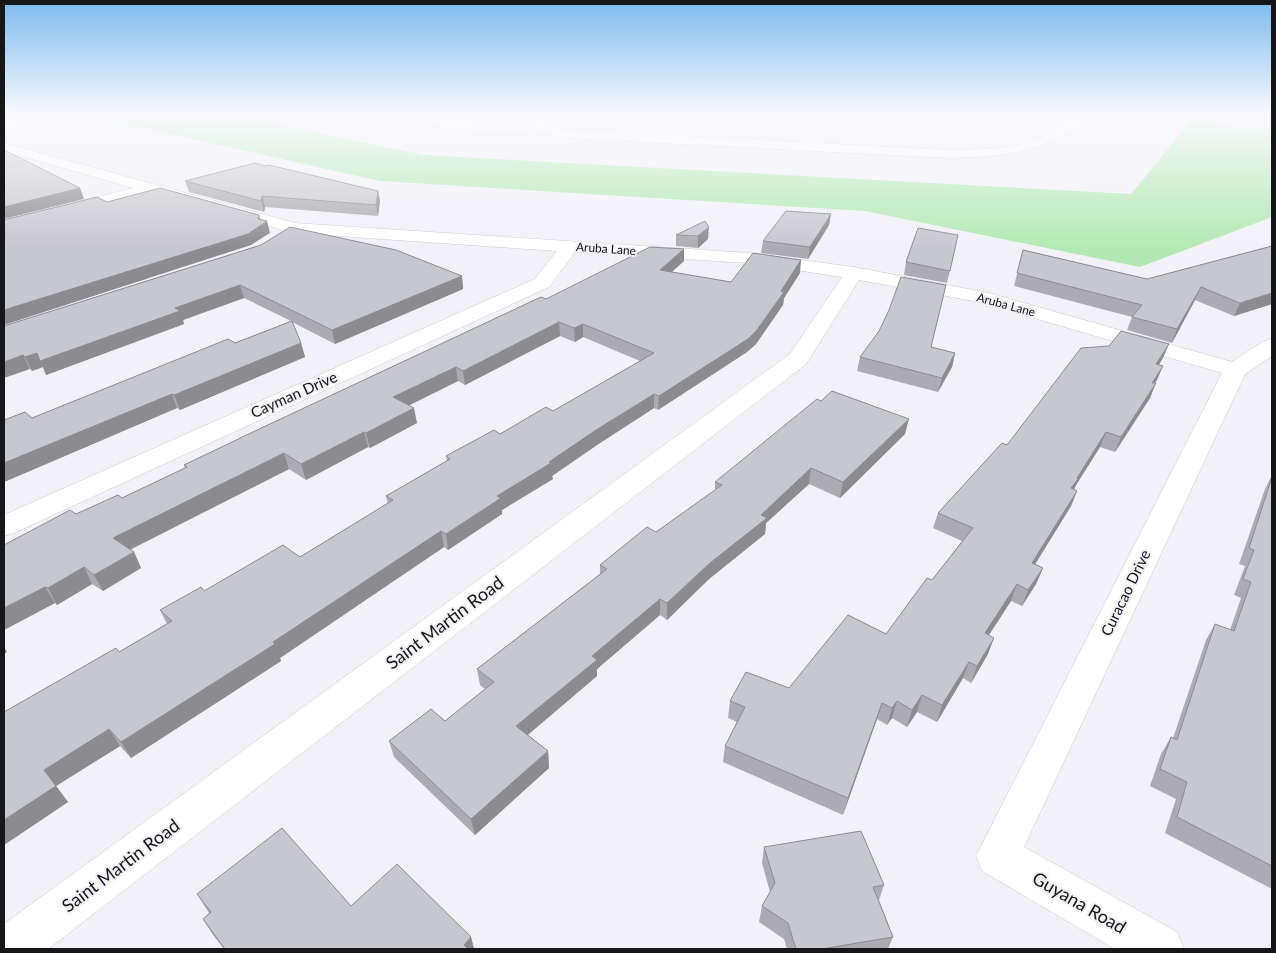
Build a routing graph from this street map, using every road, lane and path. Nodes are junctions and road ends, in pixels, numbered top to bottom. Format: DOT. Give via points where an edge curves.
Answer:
graph roads {
  1 [pos="50,159"];
  2 [pos="151,188"];
  3 [pos="4,226"];
  4 [pos="294,228"];
  5 [pos="272,242"];
  6 [pos="570,246"];
  7 [pos="854,273"];
  8 [pos="1272,346"];
  9 [pos="1235,370"];
  10 [pos="4,526"];
  11 [pos="998,856"];
  12 [pos="27,944"];
  13 [pos="1160,949"];
  1 -- 2 [label="street, Aruba Lane"];
  2 -- 3 [label="street"];
  2 -- 4 [label="street, Aruba Lane"];
  4 -- 5 [label="street"];
  4 -- 6 [label="street, Aruba Lane"];
  6 -- 7 [label="street, Aruba Lane" via="748,258"];
  6 -- 10 [label="street, Cayman Drive" via="542,283"];
  7 -- 9 [label="street, Aruba Lane" via="982,298"];
  7 -- 12 [label="street, Saint Martin Road" via="798,360"];
  8 -- 9 [label="street"];
  9 -- 11 [label="street, Curacao Drive"];
  11 -- 13 [label="street, Guyana Road"];
}
